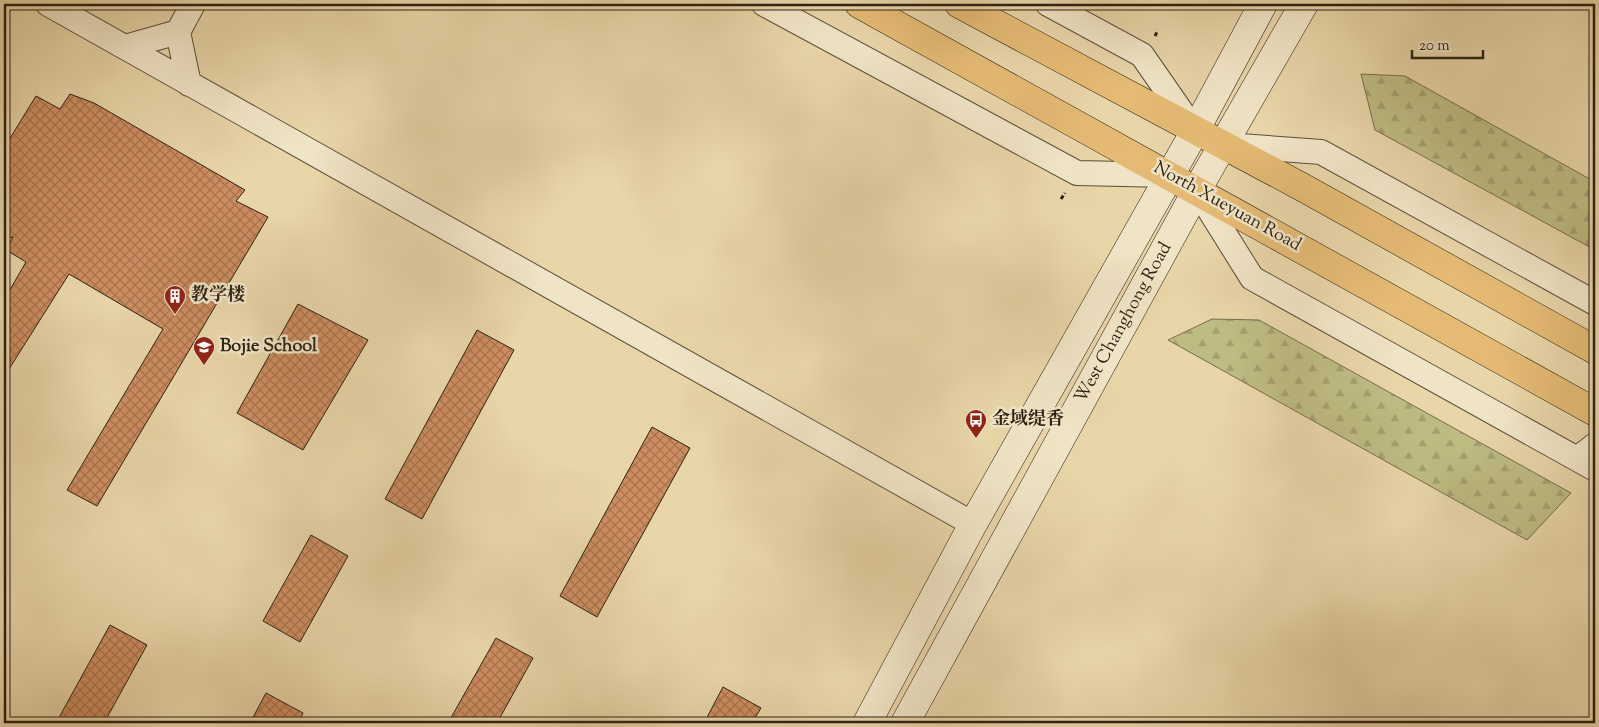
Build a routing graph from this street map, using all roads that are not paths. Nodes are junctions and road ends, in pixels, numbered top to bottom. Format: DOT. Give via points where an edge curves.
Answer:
graph roads {
  1 [pos="48,4"];
  2 [pos="193,4"];
  3 [pos="764,4"];
  4 [pos="858,4"];
  5 [pos="958,4"];
  6 [pos="1048,4"];
  7 [pos="1263,4"];
  8 [pos="1304,4"];
  9 [pos="178,32"];
  10 [pos="125,47"];
  11 [pos="190,84"];
  12 [pos="1195,131"];
  13 [pos="1222,145"];
  14 [pos="1169,175"];
  15 [pos="1197,190"];
  16 [pos="1595,303"];
  17 [pos="1595,350"];
  18 [pos="1595,412"];
  19 [pos="1589,457"];
  20 [pos="973,524"];
  21 [pos="867,723"];
  22 [pos="905,723"];
  1 -- 10 [label="street"];
  2 -- 9 [label="street"];
  3 -- 14 [label="street" via="1077,173"];
  4 -- 14 [label="main road, North Xueyuan Road"];
  5 -- 12 [label="main road"];
  6 -- 12 [label="street" via="1142,56"];
  7 -- 12 [label="main road, West Changhong Road"];
  8 -- 13 [label="main road, West Changhong Road"];
  9 -- 10 [label="street"];
  9 -- 11 [label="street"];
  10 -- 11 [label="street"];
  11 -- 20 [label="street"];
  12 -- 13 [label="main road"];
  12 -- 14 [label="main road, West Changhong Road"];
  13 -- 15 [label="main road, West Changhong Road"];
  13 -- 16 [label="street" via="1321,152"];
  13 -- 17 [label="main road"];
  14 -- 15 [label="main road, North Xueyuan Road"];
  14 -- 20 [label="main road, West Changhong Road"];
  15 -- 18 [label="main road, North Xueyuan Road"];
  15 -- 19 [label="street" via="1252,278"];
  15 -- 22 [label="main road, West Changhong Road"];
  20 -- 21 [label="main road, West Changhong Road"];
}
